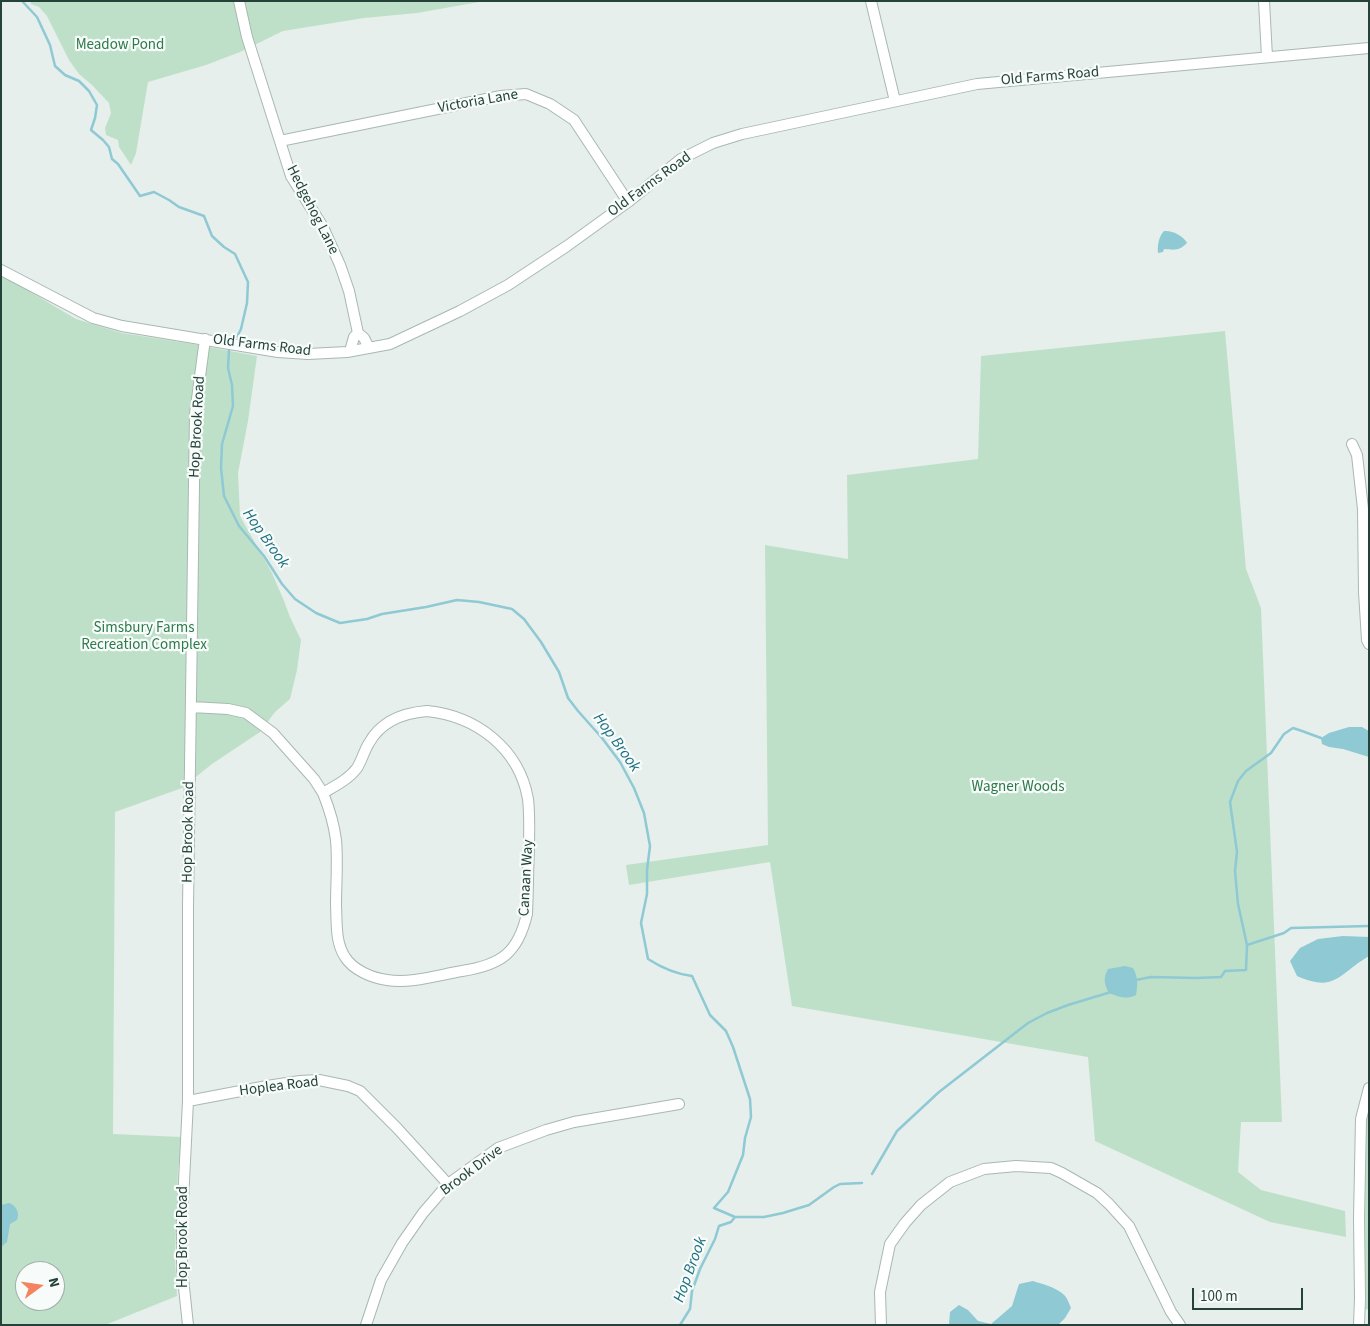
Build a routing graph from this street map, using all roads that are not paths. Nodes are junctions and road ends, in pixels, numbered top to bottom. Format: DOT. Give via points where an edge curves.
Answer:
graph roads {
  1 [pos="239,1"];
  2 [pos="871,1"];
  3 [pos="1264,1"];
  4 [pos="1369,48"];
  5 [pos="1267,57"];
  6 [pos="895,101"];
  7 [pos="280,141"];
  8 [pos="628,202"];
  9 [pos="1,270"];
  10 [pos="358,333"];
  11 [pos="205,339"];
  12 [pos="369,348"];
  13 [pos="350,351"];
  14 [pos="1352,444"];
  15 [pos="1369,644"];
  16 [pos="191,708"];
  17 [pos="323,793"];
  18 [pos="1369,1088"];
  19 [pos="188,1101"];
  20 [pos="679,1104"];
  21 [pos="448,1184"];
  22 [pos="188,1325"];
  23 [pos="366,1325"];
  24 [pos="881,1325"];
  25 [pos="1180,1325"];
  26 [pos="1358,1325"];
  1 -- 7 [label="street, Hedgehog Lane"];
  2 -- 6 [label="street"];
  3 -- 5 [label="street"];
  4 -- 5 [label="street, Old Farms Road"];
  5 -- 6 [label="street, Old Farms Road" via="977,84"];
  6 -- 8 [label="street, Old Farms Road" via="713,142 682,159"];
  7 -- 8 [label="street, Victoria Lane" via="501,96 526,94 550,104 574,120"];
  7 -- 10 [label="street, Hedgehog Lane" via="291,176 323,227 340,265"];
  8 -- 12 [label="street, Old Farms Road" via="508,286 414,334"];
  9 -- 11 [label="street, Old Farms Road" via="93,318 122,326"];
  10 -- 12 [label="street, Hedgehog Lane"];
  10 -- 13 [label="street"];
  11 -- 13 [label="street, Old Farms Road" via="278,352"];
  11 -- 16 [label="street, Hop Brook Road" via="195,414"];
  12 -- 13 [label="street, Old Farms Road"];
  14 -- 15 [label="street" via="1357,455 1363,509 1364,592"];
  16 -- 17 [label="street, Canaan Way" via="246,713 278,738"];
  16 -- 19 [label="street, Hop Brook Road"];
  17 -- 17 [label="street, Canaan Way" via="336,841 338,943 352,966 372,977 388,980 422,978 489,965 509,952 517,942 527,914 529,809 521,776 509,755 482,729 441,712 412,712 398,717 376,732 356,769"];
  18 -- 26 [label="street" via="1361,1119"];
  19 -- 21 [label="street, Hoplea Road" via="300,1081 319,1080 348,1086 360,1091"];
  19 -- 22 [label="street, Hop Brook Road" via="182,1269"];
  20 -- 21 [label="street, Brook Drive" via="546,1130 498,1148"];
  21 -- 23 [label="street, Brook Drive" via="402,1242 381,1280"];
  24 -- 25 [label="street" via="880,1292 890,1244 921,1204 950,1182 984,1169 1016,1166 1056,1170 1097,1193 1109,1204 1132,1231"];
}
